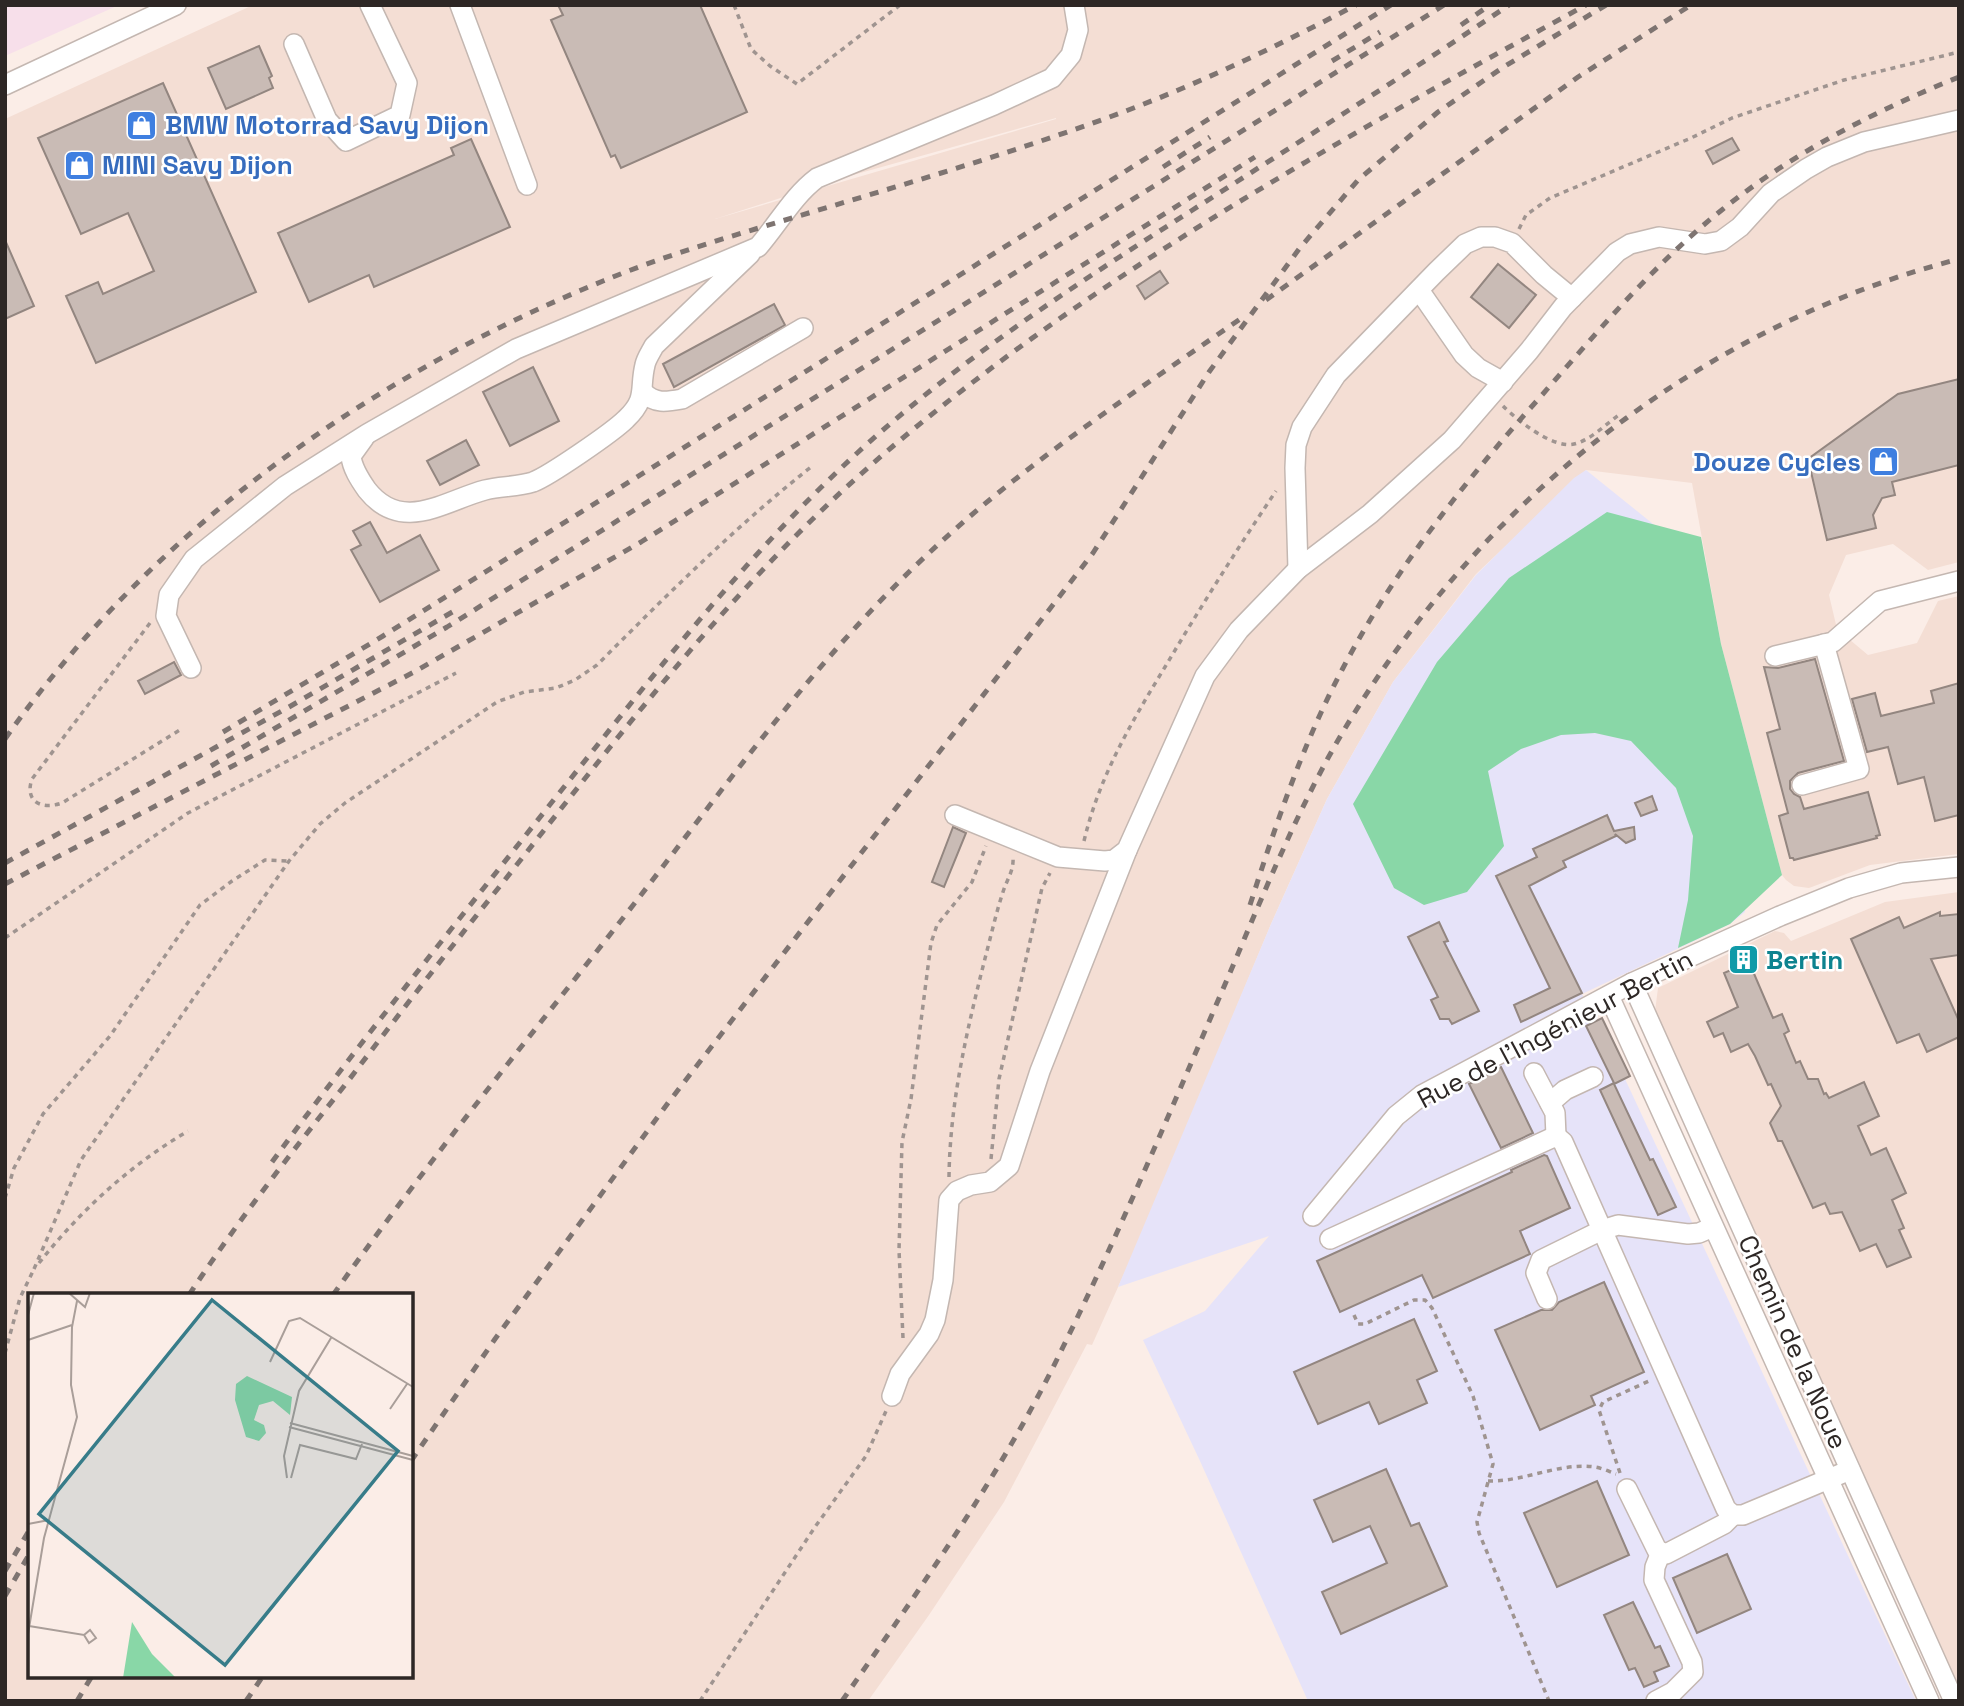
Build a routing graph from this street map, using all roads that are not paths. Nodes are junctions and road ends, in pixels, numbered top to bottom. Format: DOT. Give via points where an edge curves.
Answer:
graph roads {
  1 [pos="176,5"];
  2 [pos="370,5"];
  3 [pos="460,5"];
  4 [pos="1074,5"];
  5 [pos="294,44"];
  6 [pos="8,81"];
  7 [pos="1959,120"];
  8 [pos="527,185"];
  9 [pos="758,247"];
  10 [pos="1419,289"];
  11 [pos="1572,298"];
  12 [pos="803,328"];
  13 [pos="1497,388"];
  14 [pos="643,392"];
  15 [pos="367,434"];
  16 [pos="1298,569"];
  17 [pos="1959,581"];
  18 [pos="1824,644"];
  19 [pos="1775,656"];
  20 [pos="191,668"];
  21 [pos="1802,785"];
  22 [pos="955,815"];
  23 [pos="1126,850"];
  24 [pos="1959,867"];
  25 [pos="1632,983"];
  26 [pos="1609,996"];
  27 [pos="1534,1073"];
  28 [pos="1593,1077"];
  29 [pos="1550,1102"];
  30 [pos="1556,1136"];
  31 [pos="1313,1216"];
  32 [pos="1713,1227"];
  33 [pos="1602,1230"];
  34 [pos="1330,1238"];
  35 [pos="1547,1298"];
  36 [pos="892,1396"];
  37 [pos="1850,1470"];
  38 [pos="1828,1479"];
  39 [pos="1623,1482"];
  40 [pos="1733,1515"];
  41 [pos="1661,1552"];
  42 [pos="1656,1701"];
  43 [pos="1929,1701"];
  44 [pos="1954,1701"];
  1 -- 6 [label="street"];
  2 -- 5 [label="street" via="407,83 400,115 346,141 327,120"];
  3 -- 8 [label="street"];
  4 -- 9 [label="street" via="1078,30 1071,55 1052,78 817,178"];
  7 -- 11 [label="street" via="1864,142 1827,157 1771,193 1721,241 1705,244 1659,237 1630,244"];
  9 -- 14 [label="street" via="654,346 645,365"];
  9 -- 15 [label="street" via="516,349"];
  10 -- 11 [label="street" via="1465,244 1495,237 1511,243"];
  10 -- 13 [label="street" via="1464,355"];
  10 -- 16 [label="street" via="1336,375 1302,427 1295,468"];
  11 -- 13 [label="street"];
  12 -- 14 [label="street" via="682,399 662,402"];
  13 -- 16 [label="street" via="1416,473"];
  14 -- 15 [label="street" via="625,420 534,481 485,490 406,514 372,496 361,482 351,456"];
  15 -- 20 [label="street" via="285,486 194,559 169,595 166,616"];
  16 -- 23 [label="street" via="1239,630 1205,676"];
  17 -- 18 [label="street" via="1880,601 1833,642"];
  18 -- 19 [label="street"];
  18 -- 21 [label="street" via="1859,769"];
  22 -- 23 [label="street" via="1058,858 1114,860"];
  23 -- 36 [label="street" via="1040,1071 1009,1166 990,1182 957,1191 949,1200 935,1320 900,1374"];
  24 -- 25 [label="street, Rue de l'Ingénieur Bertin" via="1901,873 1849,888"];
  25 -- 26 [label="street, Rue de l'Ingénieur Bertin"];
  25 -- 37 [label="street, Chemin de la Noue"];
  26 -- 31 [label="street, Rue de l'Ingénieur Bertin" via="1422,1095 1396,1116"];
  26 -- 32 [label="street, Chemin de la Noue"];
  27 -- 29 [label="street"];
  28 -- 29 [label="street"];
  29 -- 30 [label="street"];
  30 -- 33 [label="street" via="1563,1142"];
  30 -- 34 [label="street"];
  32 -- 33 [label="street" via="1688,1234 1630,1226"];
  32 -- 38 [label="street, Chemin de la Noue"];
  33 -- 35 [label="street" via="1541,1260 1536,1273"];
  33 -- 40 [label="street" via="1726,1509"];
  37 -- 38 [label="street"];
  37 -- 44 [label="street, Chemin de la Noue"];
  38 -- 40 [label="street" via="1743,1515"];
  38 -- 43 [label="street, Chemin de la Noue"];
  39 -- 41 [label="street"];
  40 -- 41 [label="street" via="1667,1554"];
  41 -- 42 [label="street" via="1654,1580 1693,1672"];
}
